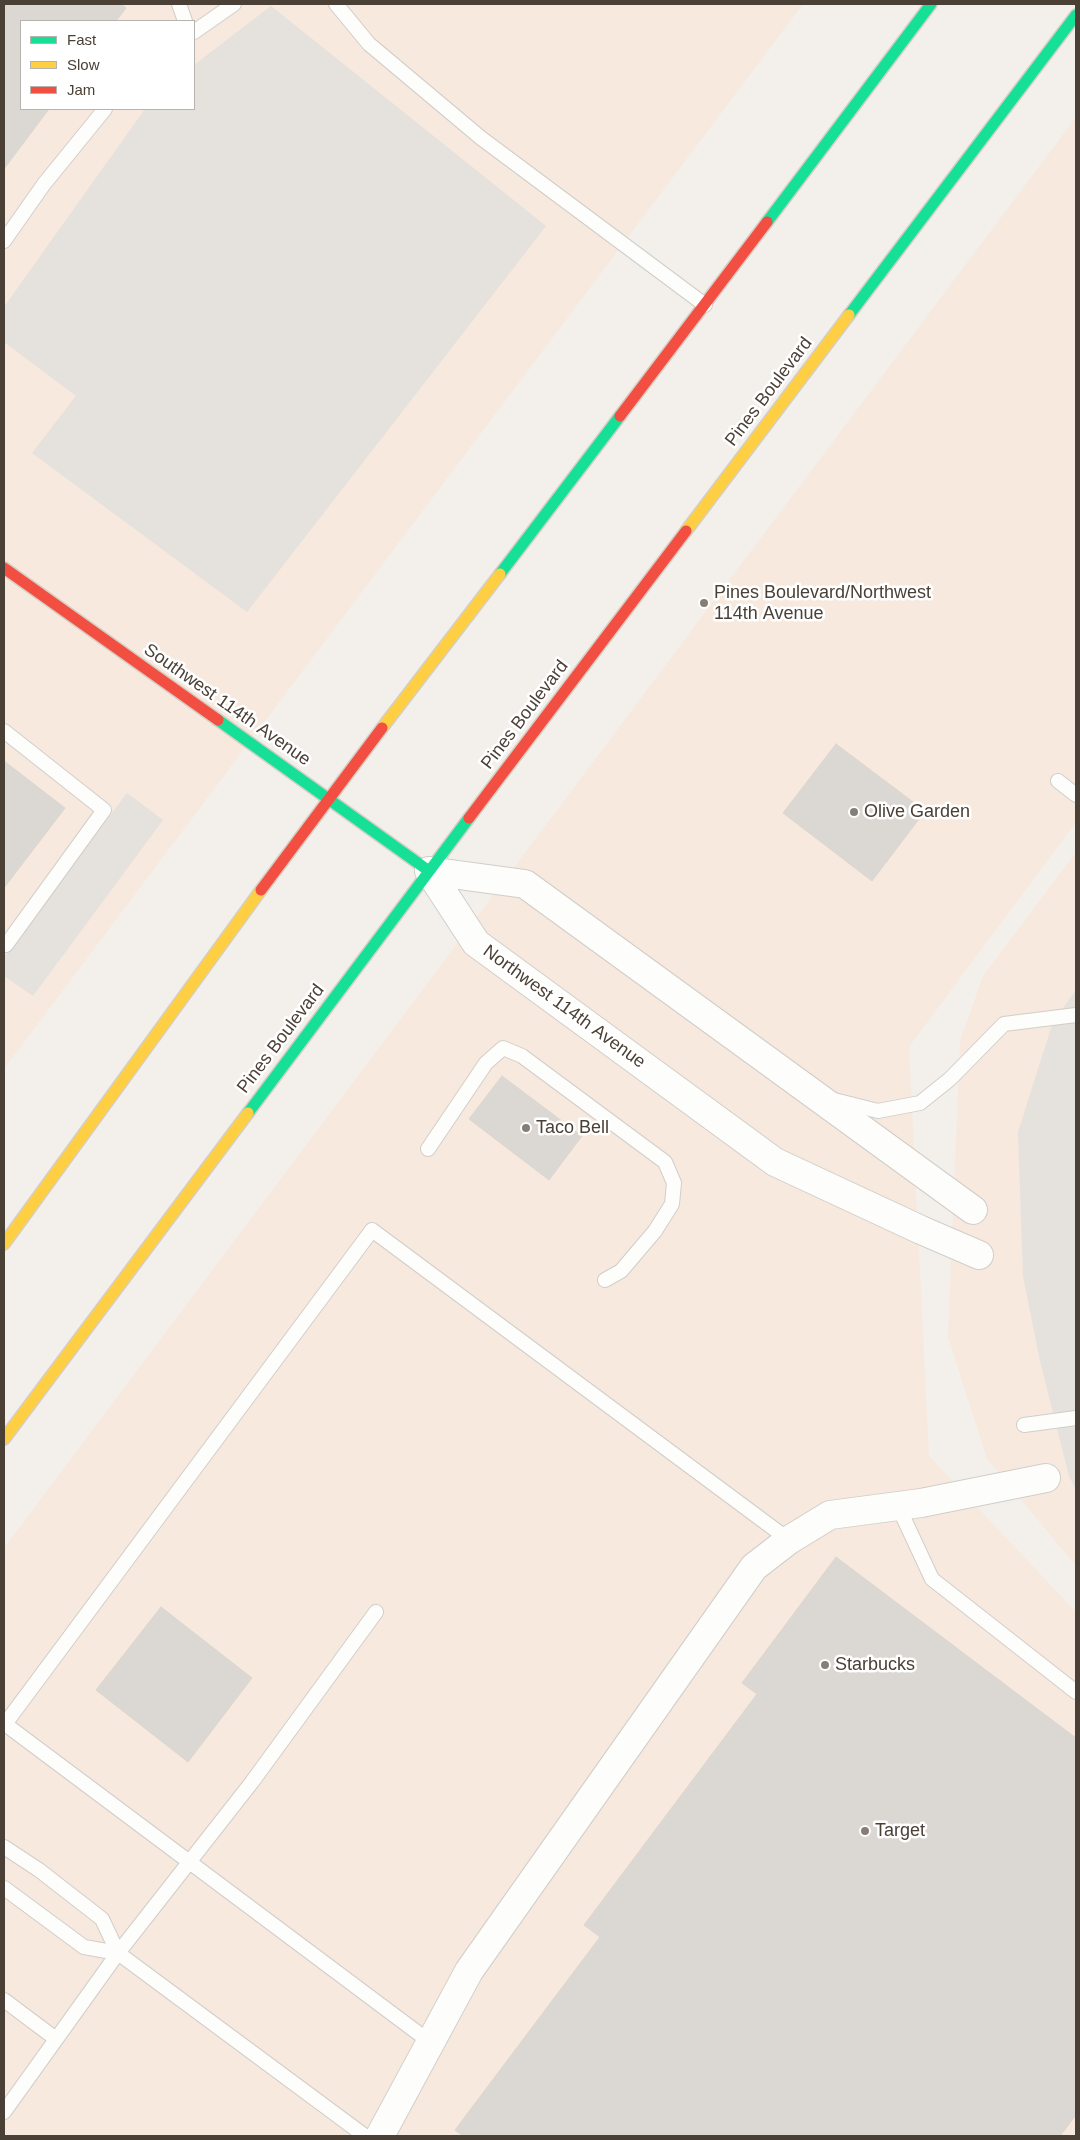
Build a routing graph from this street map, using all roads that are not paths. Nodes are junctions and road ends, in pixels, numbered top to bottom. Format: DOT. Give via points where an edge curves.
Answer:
graph roads {
  1 [pos="179,4"];
  2 [pos="234,4"];
  3 [pos="336,4"];
  4 [pos="931,4"];
  5 [pos="1076,15"];
  6 [pos="185,20"];
  7 [pos="195,31"];
  8 [pos="104,110"];
  9 [pos="4,242"];
  10 [pos="705,305"];
  11 [pos="4,568"];
  12 [pos="4,731"];
  13 [pos="1058,781"];
  14 [pos="1076,795"];
  15 [pos="328,799"];
  16 [pos="429,870"];
  17 [pos="4,944"];
  18 [pos="1076,1015"];
  19 [pos="816,1095"];
  20 [pos="428,1149"];
  21 [pos="973,1210"];
  22 [pos="4,1244"];
  23 [pos="979,1255"];
  24 [pos="605,1280"];
  25 [pos="1076,1418"];
  26 [pos="1024,1425"];
  27 [pos="4,1439"];
  28 [pos="1046,1478"];
  29 [pos="898,1506"];
  30 [pos="789,1540"];
  31 [pos="376,1612"];
  32 [pos="1076,1692"];
  33 [pos="5,1724"];
  34 [pos="4,1847"];
  35 [pos="190,1862"];
  36 [pos="4,1888"];
  37 [pos="118,1953"];
  38 [pos="4,2000"];
  39 [pos="56,2039"];
  40 [pos="430,2042"];
  41 [pos="4,2112"];
  42 [pos="365,2136"];
  43 [pos="380,2136"];
  1 -- 6 [label="lane"];
  2 -- 7 [label="lane"];
  3 -- 10 [label="lane" via="369,44 481,138"];
  4 -- 10 [label="main road"];
  5 -- 16 [label="main road, Pines Boulevard"];
  8 -- 9 [label="lane" via="44,184"];
  10 -- 15 [label="main road"];
  11 -- 15 [label="main road, Southwest 114th Avenue"];
  12 -- 17 [label="lane" via="104,810"];
  13 -- 14 [label="lane"];
  15 -- 16 [label="main road, Southwest 114th Avenue"];
  15 -- 22 [label="main road"];
  16 -- 19 [label="street" via="524,884"];
  16 -- 23 [label="street, Northwest 114th Avenue" via="476,943 775,1162"];
  16 -- 27 [label="main road, Pines Boulevard"];
  18 -- 19 [label="lane" via="1004,1024 950,1079 920,1103 878,1111"];
  19 -- 21 [label="street"];
  20 -- 24 [label="lane" via="486,1063 503,1048 522,1056 665,1162 674,1183 672,1204 655,1231 621,1270"];
  25 -- 26 [label="lane"];
  28 -- 29 [label="street"];
  29 -- 30 [label="street" via="830,1515"];
  29 -- 32 [label="lane" via="932,1579"];
  30 -- 33 [label="lane" via="372,1230"];
  30 -- 40 [label="street" via="754,1567 721,1613 481,1952"];
  31 -- 35 [label="lane"];
  33 -- 35 [label="lane"];
  34 -- 37 [label="lane" via="102,1919"];
  35 -- 37 [label="lane"];
  35 -- 40 [label="lane"];
  36 -- 37 [label="lane" via="84,1947"];
  37 -- 39 [label="lane"];
  37 -- 42 [label="lane"];
  38 -- 39 [label="lane"];
  39 -- 41 [label="lane"];
  40 -- 43 [label="street"];
}
